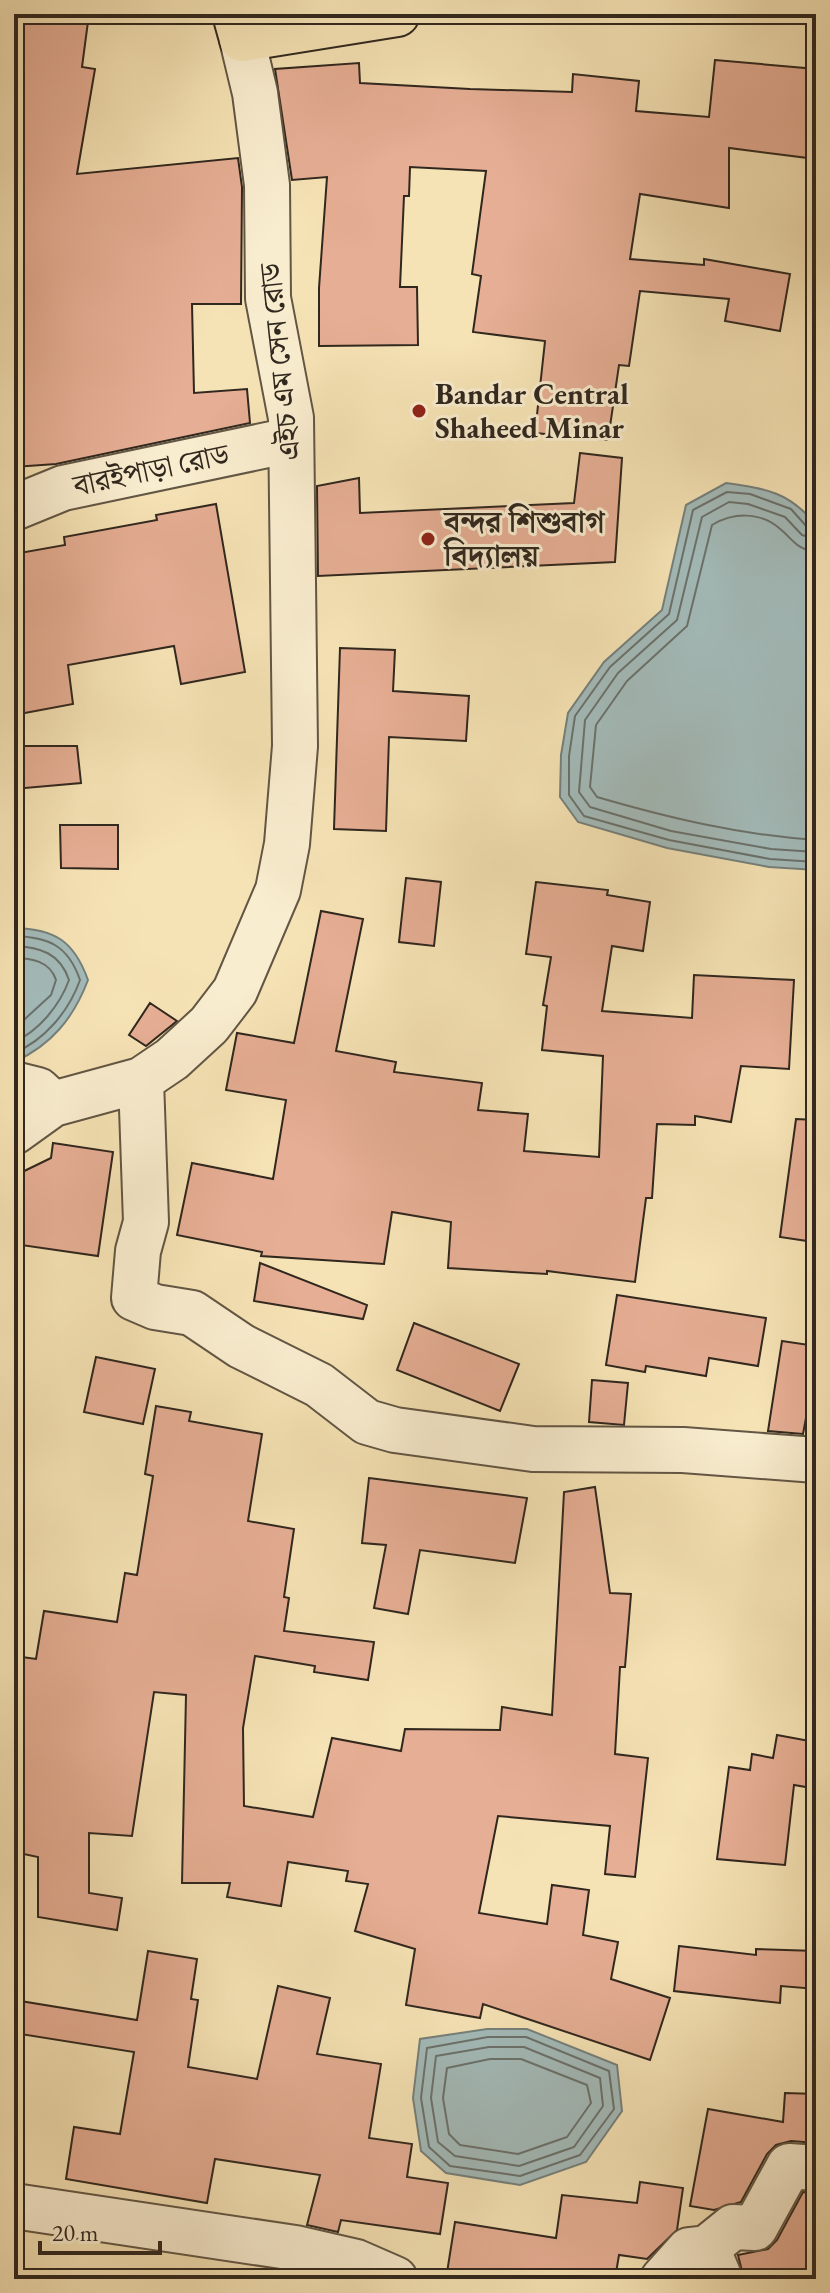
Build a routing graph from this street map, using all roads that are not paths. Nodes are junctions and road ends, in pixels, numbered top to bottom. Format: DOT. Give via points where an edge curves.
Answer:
graph roads {
  1 [pos="397,14"];
  2 [pos="238,27"];
  3 [pos="291,440"];
  4 [pos="14,508"];
  5 [pos="141,1080"];
  6 [pos="14,1084"];
  7 [pos="53,1104"];
  8 [pos="14,1132"];
  9 [pos="816,1460"];
  10 [pos="816,2168"];
  11 [pos="14,2206"];
  12 [pos="713,2264"];
  13 [pos="395,2279"];
  14 [pos="663,2279"];
  1 -- 2 [label="main road"];
  2 -- 3 [label="street, এইচ এম সেন রোড" via="255,93 265,170 268,298"];
  3 -- 4 [label="street, বারইপাড়া রোড" via="63,488"];
  3 -- 5 [label="street, এইচ এম সেন রোড" via="295,746 278,890 235,991 209,1025"];
  5 -- 7 [label="street, এইচ এম সেন রোড"];
  5 -- 9 [label="street" via="146,1222 134,1298 192,1313 241,1346 319,1385 367,1422 395,1430 533,1449 683,1450"];
  6 -- 7 [label="street" via="38,1090"];
  7 -- 8 [label="street"];
  10 -- 12 [label="street" via="789,2166 755,2228 733,2227"];
  11 -- 13 [label="street" via="295,2248 356,2262"];
  12 -- 14 [label="street" via="689,2250"];
}
